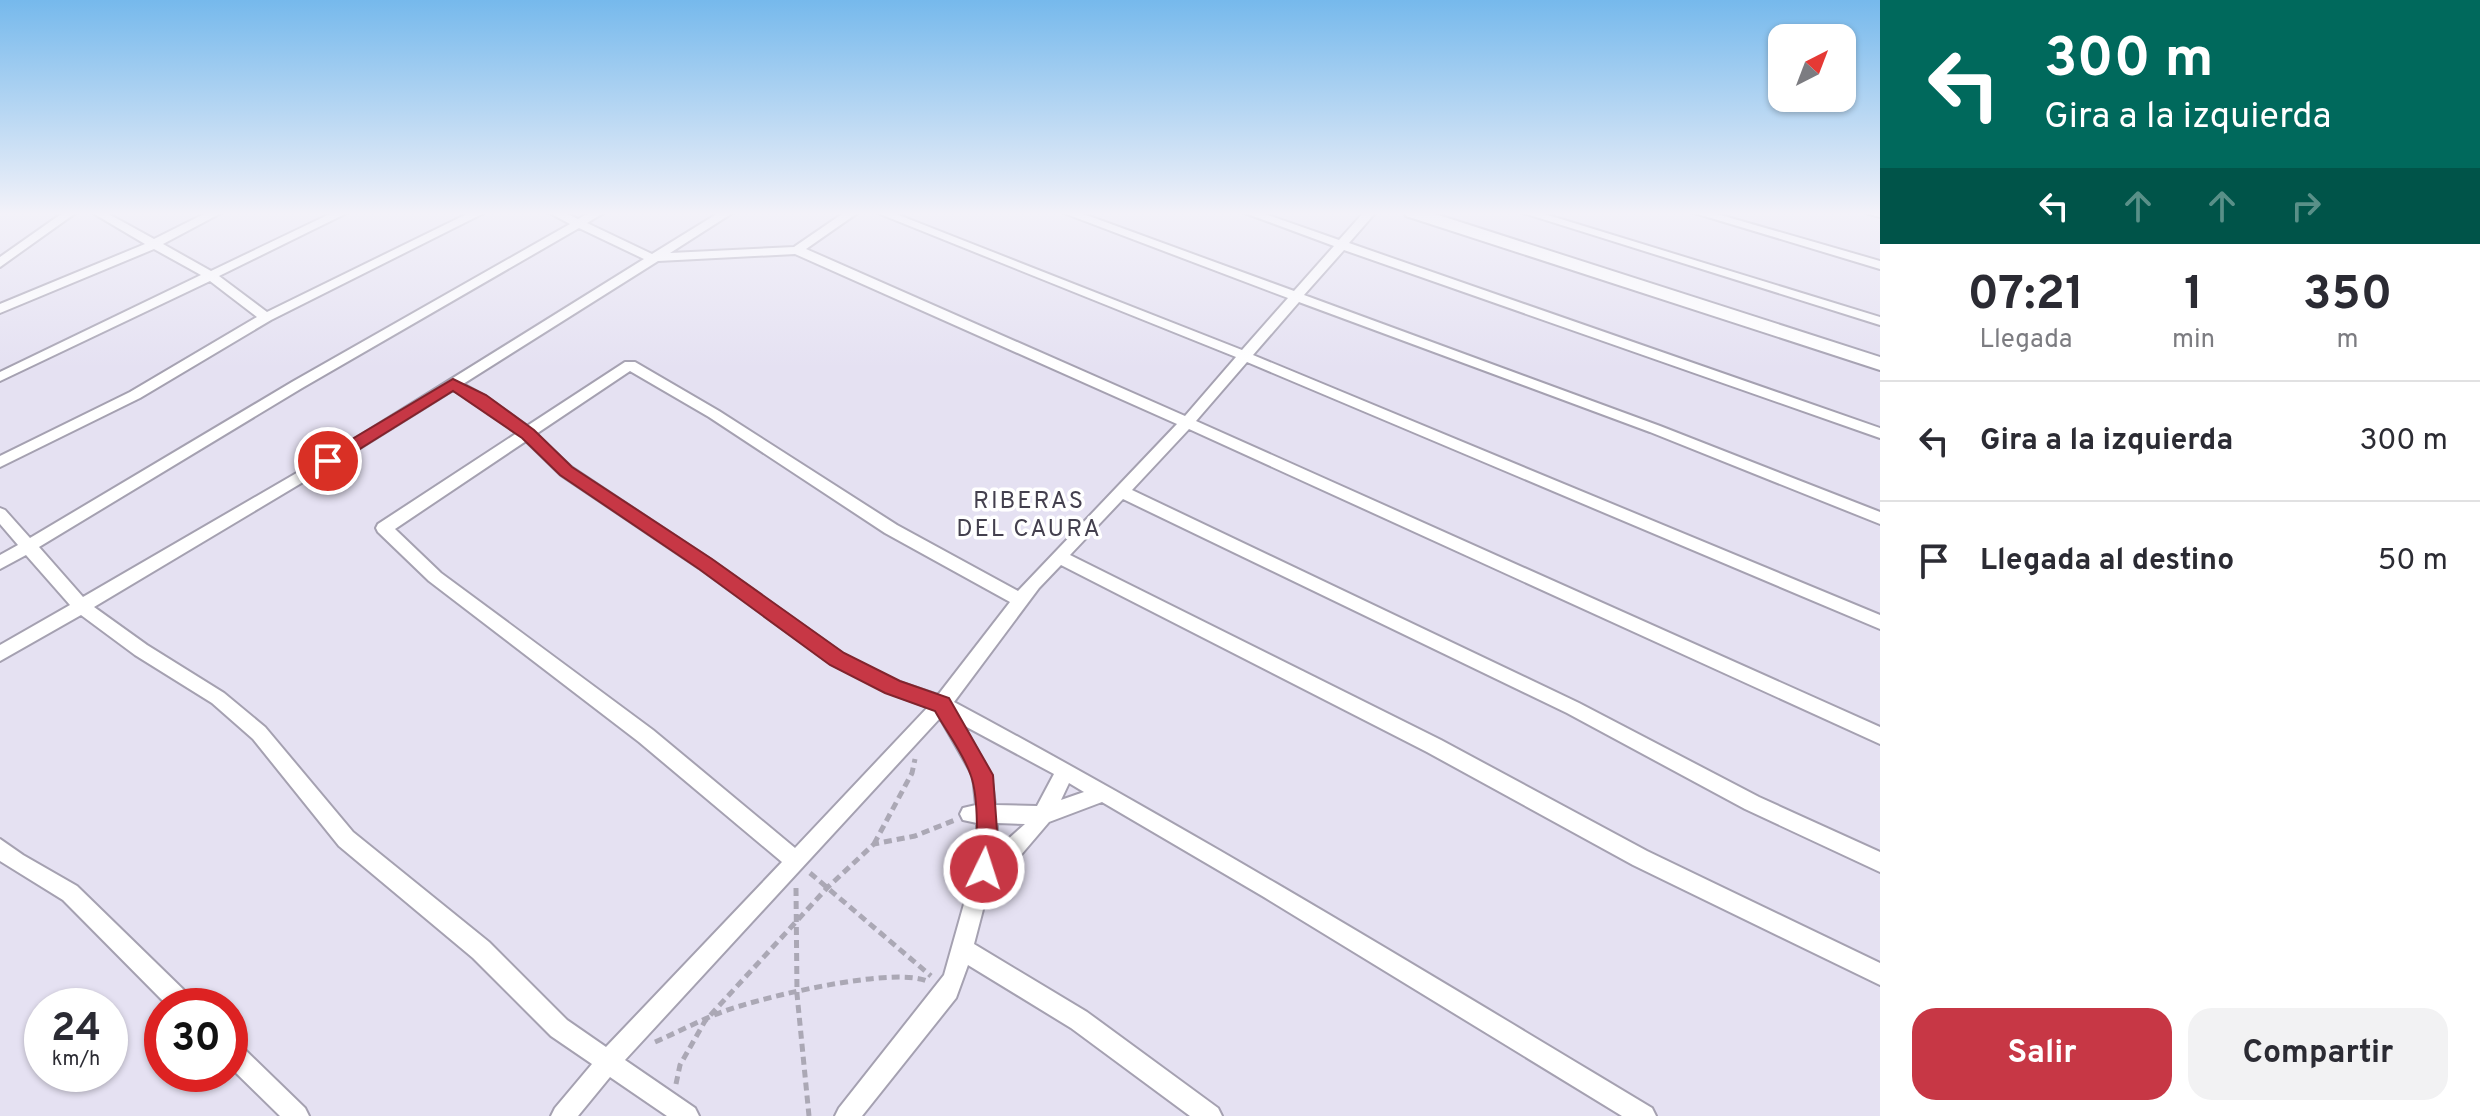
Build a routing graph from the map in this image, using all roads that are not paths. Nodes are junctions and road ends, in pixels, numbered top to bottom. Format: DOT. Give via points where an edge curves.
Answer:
graph roads {
  1 [pos="107,264"];
  2 [pos="188,264"];
  3 [pos="236,264"];
  4 [pos="374,264"];
  5 [pos="508,264"];
  6 [pos="642,264"];
  7 [pos="829,264"];
  8 [pos="1017,264"];
  9 [pos="1208,264"];
  10 [pos="1326,264"];
  11 [pos="1397,264"];
  12 [pos="1572,264"];
  13 [pos="1695,264"];
  14 [pos="211,276"];
  15 [pos="1297,297"];
  16 [pos="0,309"];
  17 [pos="266,317"];
  18 [pos="1880,321"];
  19 [pos="1244,358"];
  20 [pos="1880,364"];
  21 [pos="0,377"];
  22 [pos="453,384"];
  23 [pos="1188,421"];
  24 [pos="1880,433"];
  25 [pos="528,434"];
  26 [pos="0,462"];
  27 [pos="1121,491"];
  28 [pos="0,514"];
  29 [pos="1880,518"];
  30 [pos="29,548"];
  31 [pos="1059,557"];
  32 [pos="0,563"];
  33 [pos="1021,600"];
  34 [pos="80,605"];
  35 [pos="1880,622"];
  36 [pos="0,654"];
  37 [pos="942,704"];
  38 [pos="1880,736"];
  39 [pos="1065,771"];
  40 [pos="1104,793"];
  41 [pos="978,815"];
  42 [pos="1044,815"];
  43 [pos="0,848"];
  44 [pos="796,861"];
  45 [pos="1880,862"];
  46 [pos="984,869"];
  47 [pos="963,949"];
  48 [pos="1880,974"];
  49 [pos="166,988"];
  50 [pos="608,1062"];
  51 [pos="248,1068"];
  52 [pos="679,1111"];
  53 [pos="297,1116"];
  54 [pos="563,1116"];
  55 [pos="847,1116"];
  56 [pos="1210,1116"];
  57 [pos="1644,1116"];
  1 -- 16 [label="street"];
  2 -- 14 [label="street"];
  3 -- 14 [label="street"];
  4 -- 17 [label="street"];
  5 -- 30 [label="street"];
  6 -- 22 [label="street"];
  7 -- 23 [label="street"];
  8 -- 19 [label="street"];
  9 -- 15 [label="street"];
  10 -- 15 [label="street"];
  11 -- 24 [label="street"];
  12 -- 20 [label="street"];
  13 -- 18 [label="street"];
  14 -- 17 [label="street"];
  14 -- 21 [label="street"];
  15 -- 19 [label="street"];
  15 -- 29 [label="street"];
  17 -- 26 [label="street" via="135,395"];
  19 -- 23 [label="street"];
  19 -- 35 [label="street"];
  22 -- 25 [label="street"];
  22 -- 34 [label="street"];
  23 -- 27 [label="street"];
  23 -- 38 [label="street"];
  25 -- 33 [label="street" via="630,365 891,529"];
  25 -- 37 [label="street" via="566,471 837,659"];
  25 -- 44 [label="street" via="384,528 435,577 646,736"];
  27 -- 31 [label="street"];
  27 -- 45 [label="street"];
  28 -- 30 [label="street"];
  30 -- 32 [label="street"];
  30 -- 34 [label="street"];
  31 -- 33 [label="street"];
  31 -- 48 [label="street" via="1434,746 1640,858"];
  33 -- 37 [label="street"];
  34 -- 36 [label="street"];
  34 -- 50 [label="street" via="218,698 259,733 346,839 481,950 559,1028"];
  37 -- 39 [label="street"];
  37 -- 41 [label="street" via="982,775"];
  37 -- 44 [label="street"];
  39 -- 40 [label="street"];
  39 -- 42 [label="street"];
  40 -- 42 [label="street"];
  40 -- 57 [label="street"];
  41 -- 42 [label="street"];
  41 -- 46 [label="street" via="987,858"];
  42 -- 46 [label="street" via="1015,851"];
  43 -- 49 [label="street" via="70,893"];
  44 -- 50 [label="street"];
  46 -- 47 [label="street"];
  47 -- 55 [label="street" via="948,990"];
  47 -- 56 [label="street" via="1079,1020"];
  50 -- 52 [label="street"];
  50 -- 54 [label="street"];
  51 -- 53 [label="street"];
}
